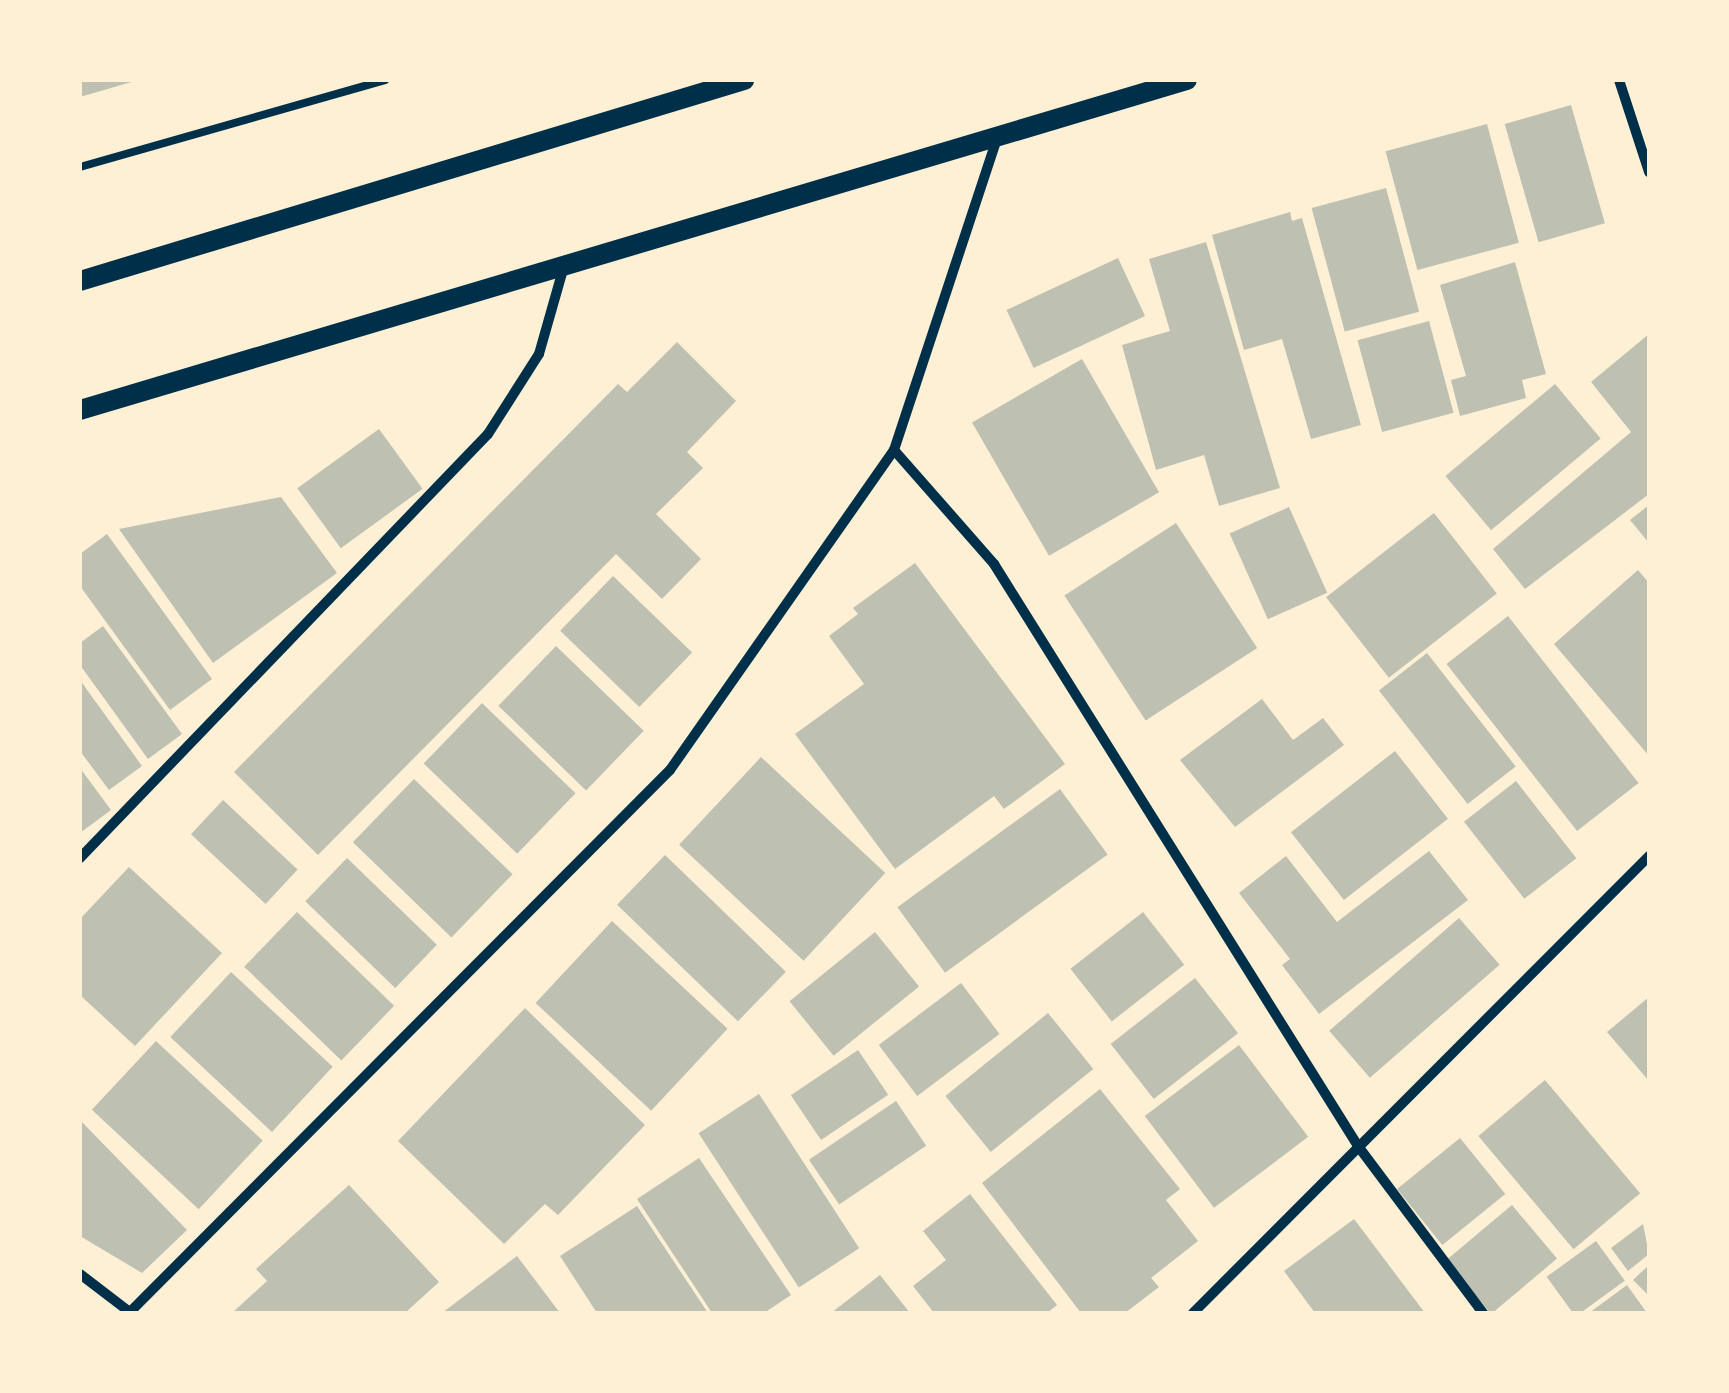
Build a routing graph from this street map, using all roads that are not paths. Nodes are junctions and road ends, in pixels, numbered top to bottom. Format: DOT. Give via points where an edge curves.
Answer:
graph roads {
  1 [pos="386,80"];
  2 [pos="744,80"];
  3 [pos="1187,80"];
  4 [pos="1619,80"];
  5 [pos="998,134"];
  6 [pos="80,167"];
  7 [pos="1649,172"];
  8 [pos="565,261"];
  9 [pos="80,281"];
  10 [pos="80,410"];
  11 [pos="894,450"];
  12 [pos="1649,856"];
  13 [pos="80,858"];
  14 [pos="1358,1146"];
  15 [pos="80,1274"];
  16 [pos="130,1313"];
  17 [pos="1194,1313"];
  18 [pos="1482,1313"];
  1 -- 6 [label="lane"];
  2 -- 9 [label="main road"];
  3 -- 5 [label="main road"];
  4 -- 7 [label="street"];
  5 -- 8 [label="main road"];
  5 -- 11 [label="street"];
  8 -- 10 [label="main road"];
  8 -- 13 [label="street" via="538,354 488,434"];
  11 -- 14 [label="street" via="994,564"];
  11 -- 16 [label="street" via="670,770"];
  12 -- 14 [label="street"];
  14 -- 17 [label="street"];
  14 -- 18 [label="street"];
  15 -- 16 [label="street"];
}
